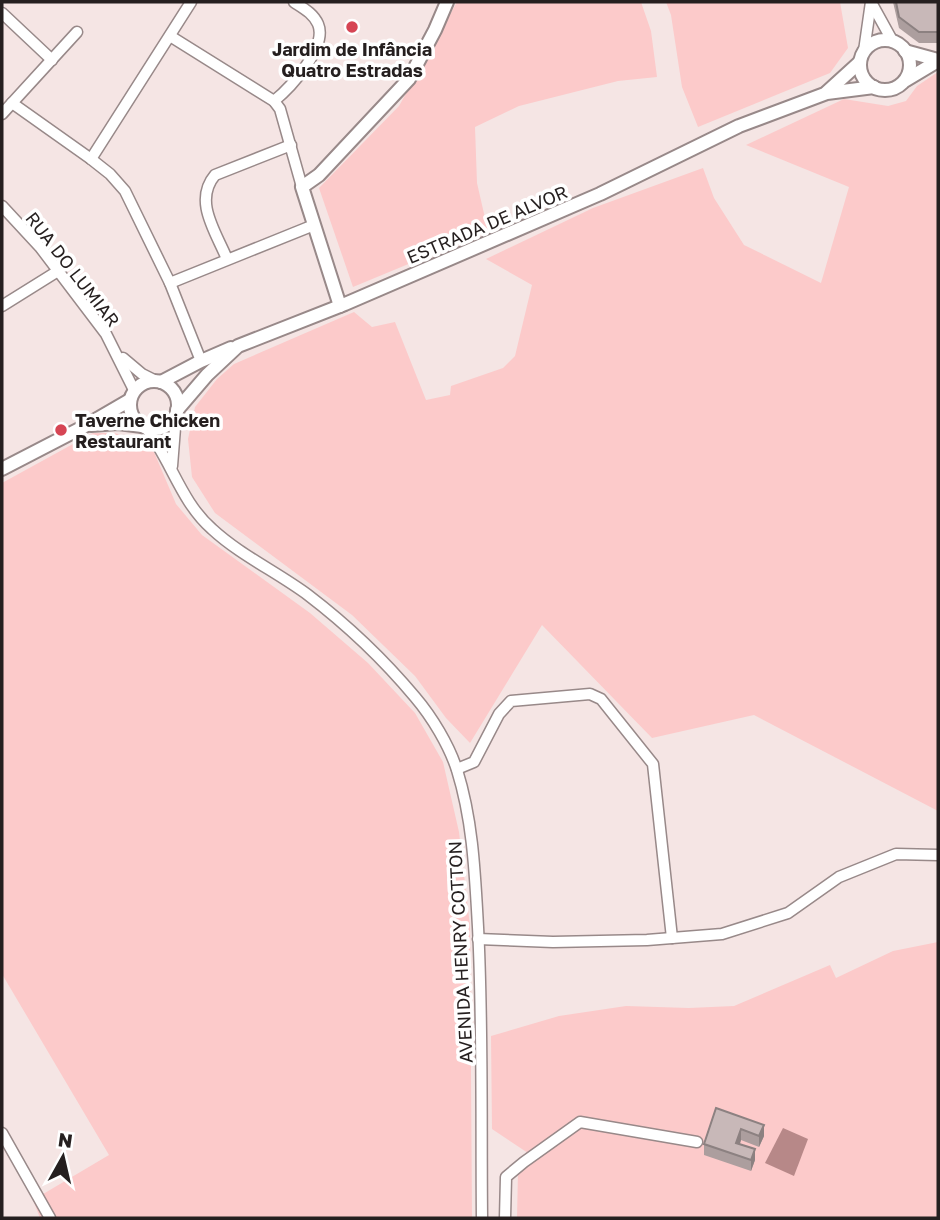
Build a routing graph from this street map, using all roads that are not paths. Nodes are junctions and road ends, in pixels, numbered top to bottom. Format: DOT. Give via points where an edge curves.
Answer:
graph roads {
  1 [pos="191,2"];
  2 [pos="294,2"];
  3 [pos="447,2"];
  4 [pos="872,3"];
  5 [pos="2,13"];
  6 [pos="77,32"];
  7 [pos="170,36"];
  8 [pos="893,42"];
  9 [pos="905,51"];
  10 [pos="862,56"];
  11 [pos="52,60"];
  12 [pos="938,61"];
  13 [pos="906,80"];
  14 [pos="874,87"];
  15 [pos="827,93"];
  16 [pos="274,101"];
  17 [pos="12,103"];
  18 [pos="2,114"];
  19 [pos="290,145"];
  20 [pos="91,159"];
  21 [pos="302,187"];
  22 [pos="2,206"];
  23 [pos="314,225"];
  24 [pos="227,259"];
  25 [pos="58,271"];
  26 [pos="170,283"];
  27 [pos="2,306"];
  28 [pos="340,306"];
  29 [pos="238,346"];
  30 [pos="117,353"];
  31 [pos="201,361"];
  32 [pos="159,382"];
  33 [pos="132,395"];
  34 [pos="177,412"];
  35 [pos="87,425"];
  36 [pos="144,427"];
  37 [pos="2,469"];
  38 [pos="172,470"];
  39 [pos="457,769"];
  40 [pos="938,855"];
  41 [pos="672,938"];
  42 [pos="478,939"];
  43 [pos="2,1133"];
  44 [pos="697,1142"];
  45 [pos="50,1218"];
  46 [pos="482,1218"];
  47 [pos="505,1218"];
  1 -- 7 [label="street"];
  2 -- 16 [label="street" via="312,15 319,37 300,74"];
  3 -- 21 [label="street" via="409,79 319,175"];
  4 -- 8 [label="street"];
  4 -- 10 [label="street"];
  5 -- 11 [label="street"];
  6 -- 11 [label="street"];
  7 -- 16 [label="street"];
  7 -- 20 [label="street"];
  8 -- 9 [label="street"];
  8 -- 10 [label="street" via="875,42"];
  9 -- 12 [label="street"];
  9 -- 13 [label="street"];
  10 -- 14 [label="street" via="863,77"];
  10 -- 15 [label="street"];
  11 -- 17 [label="street"];
  12 -- 13 [label="street"];
  13 -- 14 [label="street" via="888,89"];
  14 -- 15 [label="street"];
  15 -- 28 [label="street, ESTRADA DE ALVOR" via="739,126 600,194"];
  16 -- 19 [label="street"];
  17 -- 18 [label="street"];
  17 -- 20 [label="street"];
  19 -- 21 [label="street"];
  19 -- 24 [label="street" via="215,175 207,184 205,206"];
  20 -- 26 [label="street" via="125,191"];
  21 -- 23 [label="street"];
  22 -- 25 [label="street, RUA DO LUMIAR"];
  23 -- 24 [label="street"];
  23 -- 28 [label="street"];
  24 -- 26 [label="street"];
  25 -- 27 [label="street"];
  25 -- 30 [label="street, RUA DO LUMIAR"];
  26 -- 31 [label="street"];
  28 -- 29 [label="street, ESTRADA DE ALVOR"];
  29 -- 31 [label="street, ESTRADA DE ALVOR"];
  29 -- 34 [label="street, ESTRADA DE ALVOR"];
  30 -- 32 [label="street"];
  30 -- 33 [label="street"];
  31 -- 32 [label="street, ESTRADA DE ALVOR"];
  32 -- 33 [label="street, ESTRADA DE ALVOR" via="142,384"];
  32 -- 34 [label="street" via="174,391"];
  33 -- 35 [label="street, ESTRADA DE ALVOR"];
  33 -- 36 [label="street" via="132,414"];
  34 -- 36 [label="street, ESTRADA DE ALVOR" via="166,426"];
  34 -- 38 [label="street"];
  35 -- 36 [label="street, ESTRADA DE ALVOR"];
  35 -- 37 [label="street, ESTRADA DE ALVOR"];
  36 -- 38 [label="street, AVENIDA HENRY COTTON"];
  38 -- 39 [label="street, AVENIDA HENRY COTTON" via="195,512 213,530 309,596 376,655 416,698"];
  39 -- 41 [label="street" via="474,762 499,714 511,701 590,694 601,699 653,764"];
  39 -- 42 [label="street, AVENIDA HENRY COTTON" via="474,849"];
  40 -- 41 [label="street" via="896,854 839,877 788,913 722,934"];
  41 -- 42 [label="street"];
  42 -- 46 [label="street, AVENIDA HENRY COTTON"];
  43 -- 45 [label="street"];
  44 -- 47 [label="street" via="580,1122 506,1177"];
}
